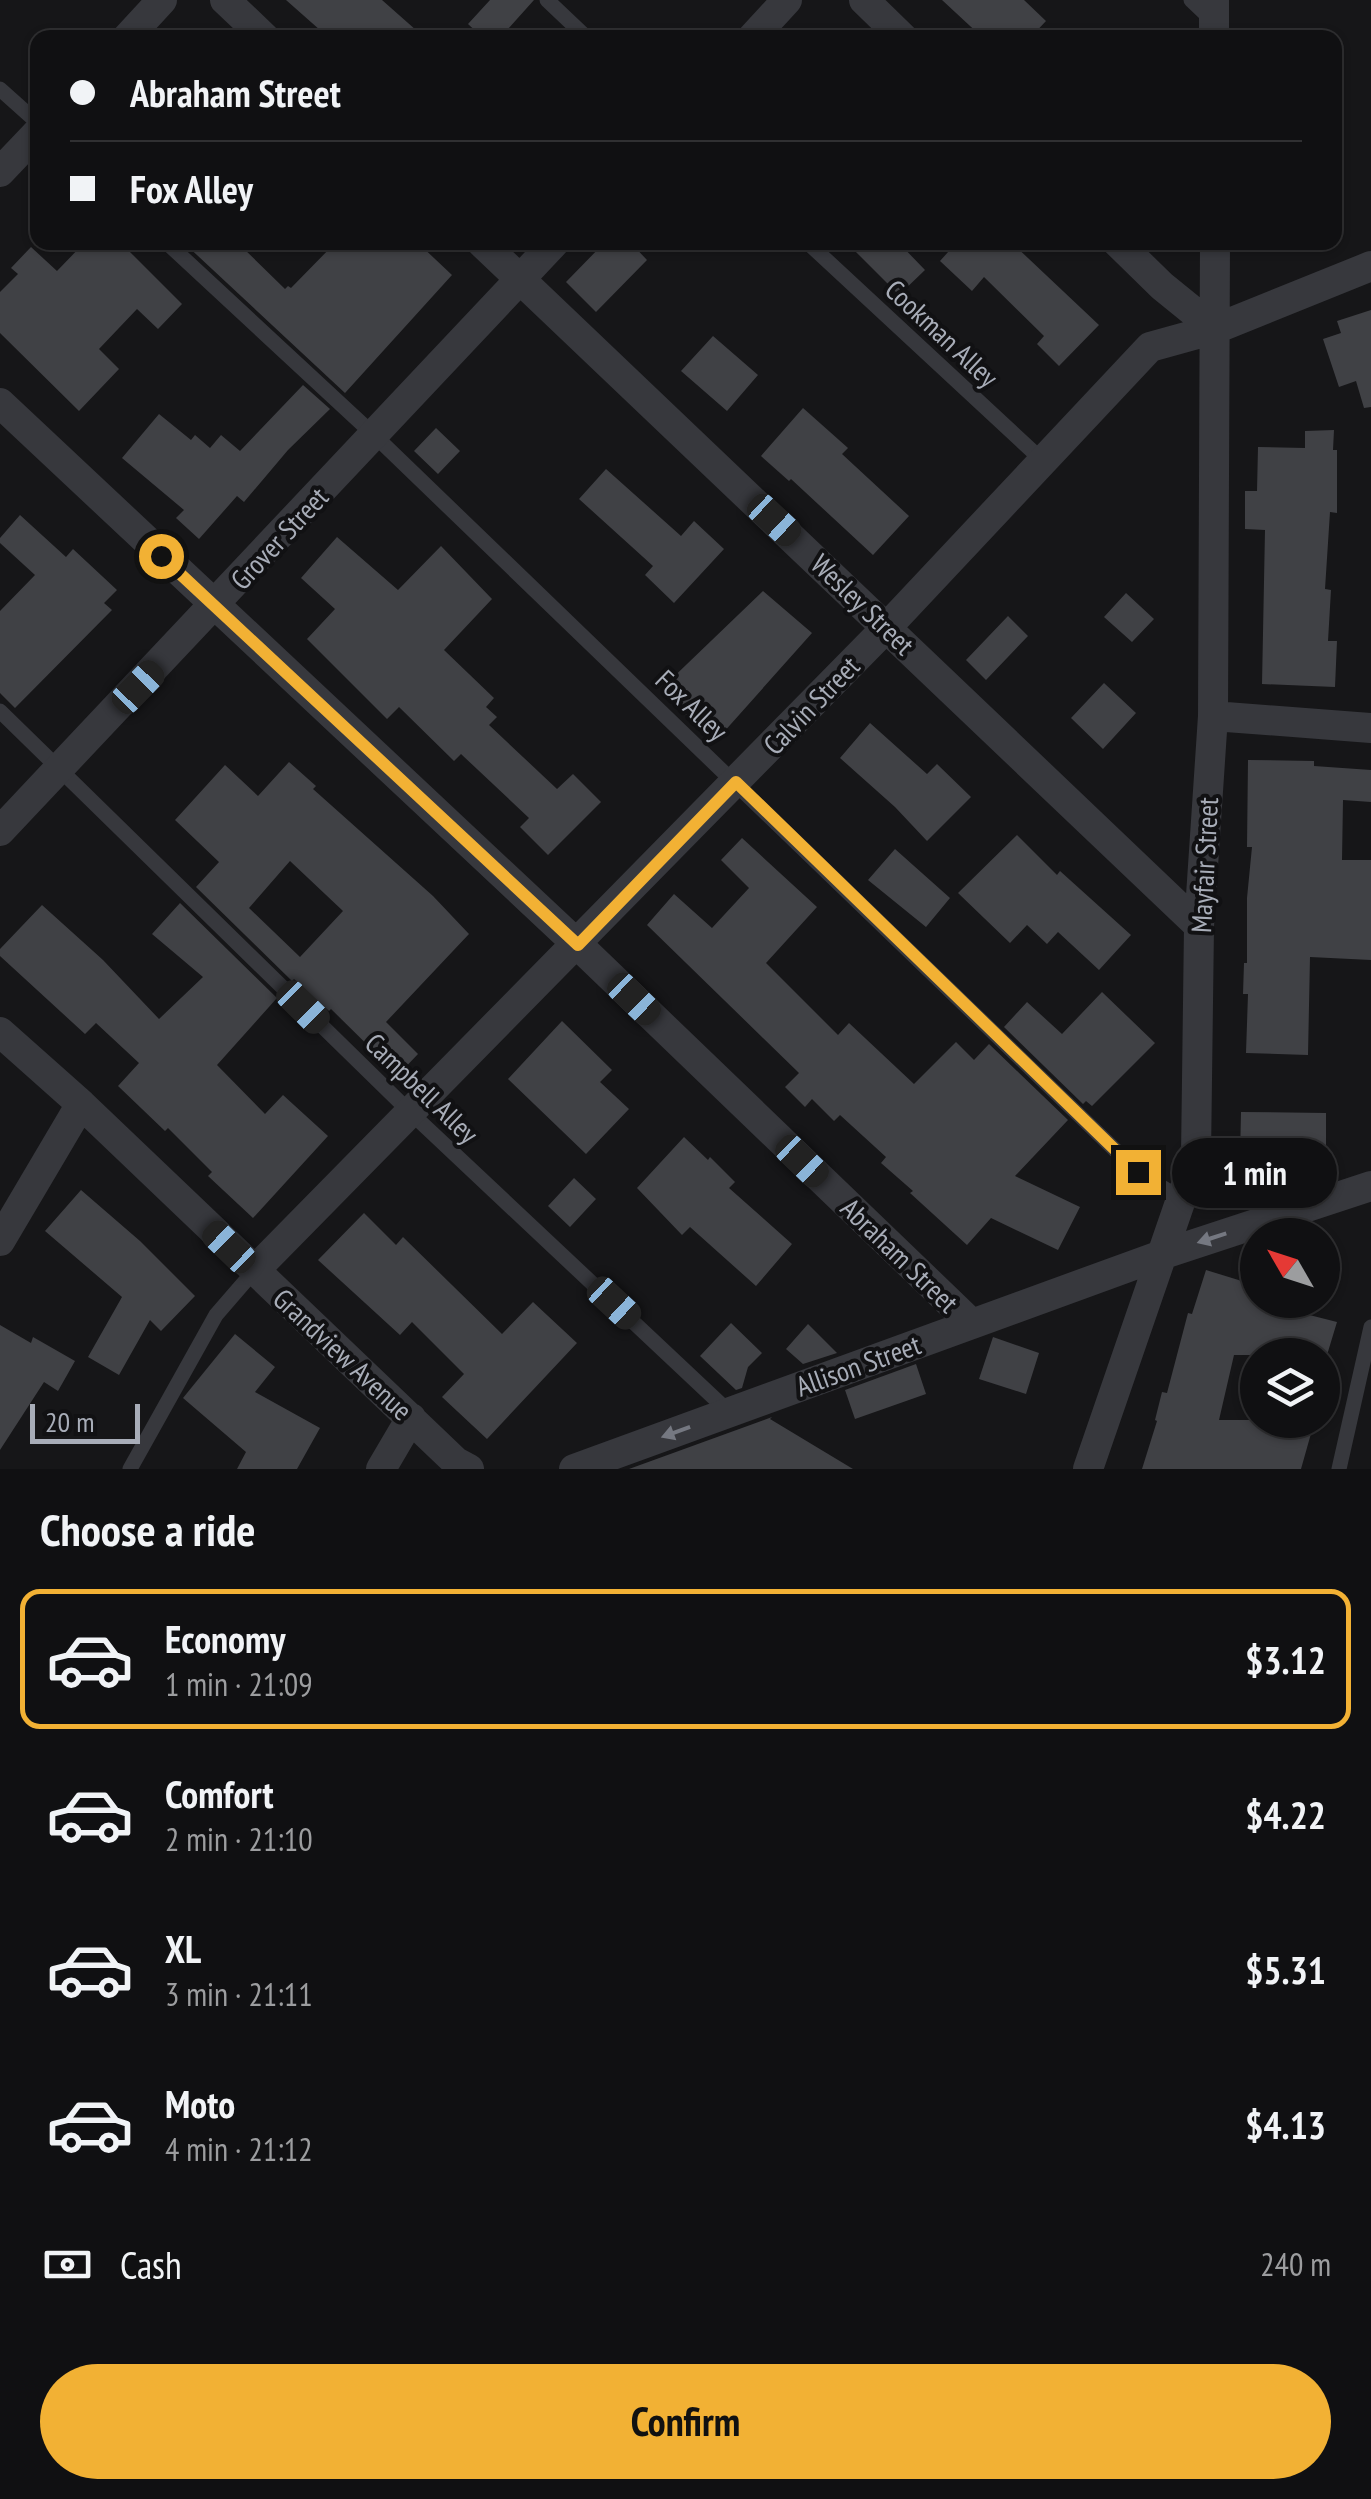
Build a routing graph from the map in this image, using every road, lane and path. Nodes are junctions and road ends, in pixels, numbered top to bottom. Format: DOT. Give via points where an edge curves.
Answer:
graph roads {
  1 [pos="162,0"];
  2 [pos="225,0"];
  3 [pos="547,0"];
  4 [pos="788,0"];
  5 [pos="864,0"];
  6 [pos="1191,0"];
  7 [pos="1214,20"];
  8 [pos="134,30"];
  9 [pos="257,30"];
  10 [pos="579,30"];
  11 [pos="760,30"];
  12 [pos="895,30"];
  13 [pos="0,90"];
  14 [pos="30,117"];
  15 [pos="30,140"];
  16 [pos="0,172"];
  17 [pos="175,250"];
  18 [pos="489,250"];
  19 [pos="548,250"];
  20 [pos="816,250"];
  21 [pos="1125,250"];
  22 [pos="1214,250"];
  23 [pos="1371,266"];
  24 [pos="520,279"];
  25 [pos="1215,329"];
  26 [pos="0,403"];
  27 [pos="374,435"];
  28 [pos="1043,461"];
  29 [pos="215,606"];
  30 [pos="888,626"];
  31 [pos="0,711"];
  32 [pos="1213,716"];
  33 [pos="1371,728"];
  34 [pos="61,767"];
  35 [pos="736,782"];
  36 [pos="0,831"];
  37 [pos="1199,926"];
  38 [pos="578,945"];
  39 [pos="0,1032"];
  40 [pos="81,1104"];
  41 [pos="411,1113"];
  42 [pos="1371,1186"];
  43 [pos="1183,1200"];
  44 [pos="0,1241"];
  45 [pos="1164,1254"];
  46 [pos="254,1271"];
  47 [pos="971,1323"];
  48 [pos="1371,1327"];
  49 [pos="729,1412"];
  50 [pos="410,1418"];
  51 [pos="130,1469"];
  52 [pos="381,1469"];
  53 [pos="469,1469"];
  54 [pos="574,1469"];
  55 [pos="1088,1469"];
  56 [pos="1339,1469"];
  1 -- 8 [label="street"];
  2 -- 9 [label="street"];
  3 -- 10 [label="lane"];
  4 -- 11 [label="street"];
  5 -- 12 [label="street"];
  6 -- 7 [label="lane"];
  13 -- 14 [label="lane"];
  15 -- 16 [label="street"];
  17 -- 27 [label="lane, Fox Alley"];
  18 -- 24 [label="street, Wesley Street"];
  19 -- 24 [label="street, Grover Street"];
  20 -- 28 [label="lane, Cookman Alley"];
  21 -- 25 [label="street"];
  22 -- 25 [label="street, Mayfair Street"];
  23 -- 25 [label="street, Calvin Street"];
  24 -- 27 [label="street, Grover Street"];
  24 -- 30 [label="street, Wesley Street"];
  25 -- 28 [label="street, Calvin Street" via="1150,347"];
  25 -- 32 [label="street, Mayfair Street"];
  26 -- 29 [label="street, Abraham Street"];
  27 -- 29 [label="street, Grover Street"];
  27 -- 35 [label="lane, Fox Alley"];
  28 -- 30 [label="street, Calvin Street"];
  29 -- 34 [label="street, Grover Street"];
  29 -- 38 [label="street, Abraham Street"];
  30 -- 35 [label="street, Calvin Street"];
  30 -- 37 [label="street, Wesley Street"];
  31 -- 34 [label="lane, Campbell Alley"];
  32 -- 33 [label="street"];
  32 -- 37 [label="street, Mayfair Street"];
  34 -- 36 [label="street, Grover Street"];
  34 -- 41 [label="lane, Campbell Alley"];
  35 -- 38 [label="street, Calvin Street"];
  35 -- 43 [label="lane, Fox Alley" via="1138,1172"];
  37 -- 43 [label="street, Mayfair Street" via="1196,1156"];
  38 -- 41 [label="street, Calvin Street"];
  38 -- 47 [label="street, Abraham Street"];
  39 -- 40 [label="street, Grandview Avenue"];
  40 -- 44 [label="street"];
  40 -- 46 [label="street, Grandview Avenue"];
  41 -- 46 [label="street, Calvin Street"];
  41 -- 49 [label="lane, Campbell Alley"];
  42 -- 45 [label="street, Allison Street, one-way"];
  43 -- 45 [label="street, Mayfair Street"];
  45 -- 47 [label="street, Allison Street"];
  45 -- 55 [label="street, Mayfair Street"];
  46 -- 50 [label="street, Grandview Avenue"];
  46 -- 51 [label="lane, Calvin Street" via="216,1315"];
  47 -- 49 [label="street, Allison Street"];
  48 -- 56 [label="lane"];
  49 -- 54 [label="street, Allison Street, one-way"];
  50 -- 52 [label="street"];
  50 -- 53 [label="street, Grandview Avenue"];
}
